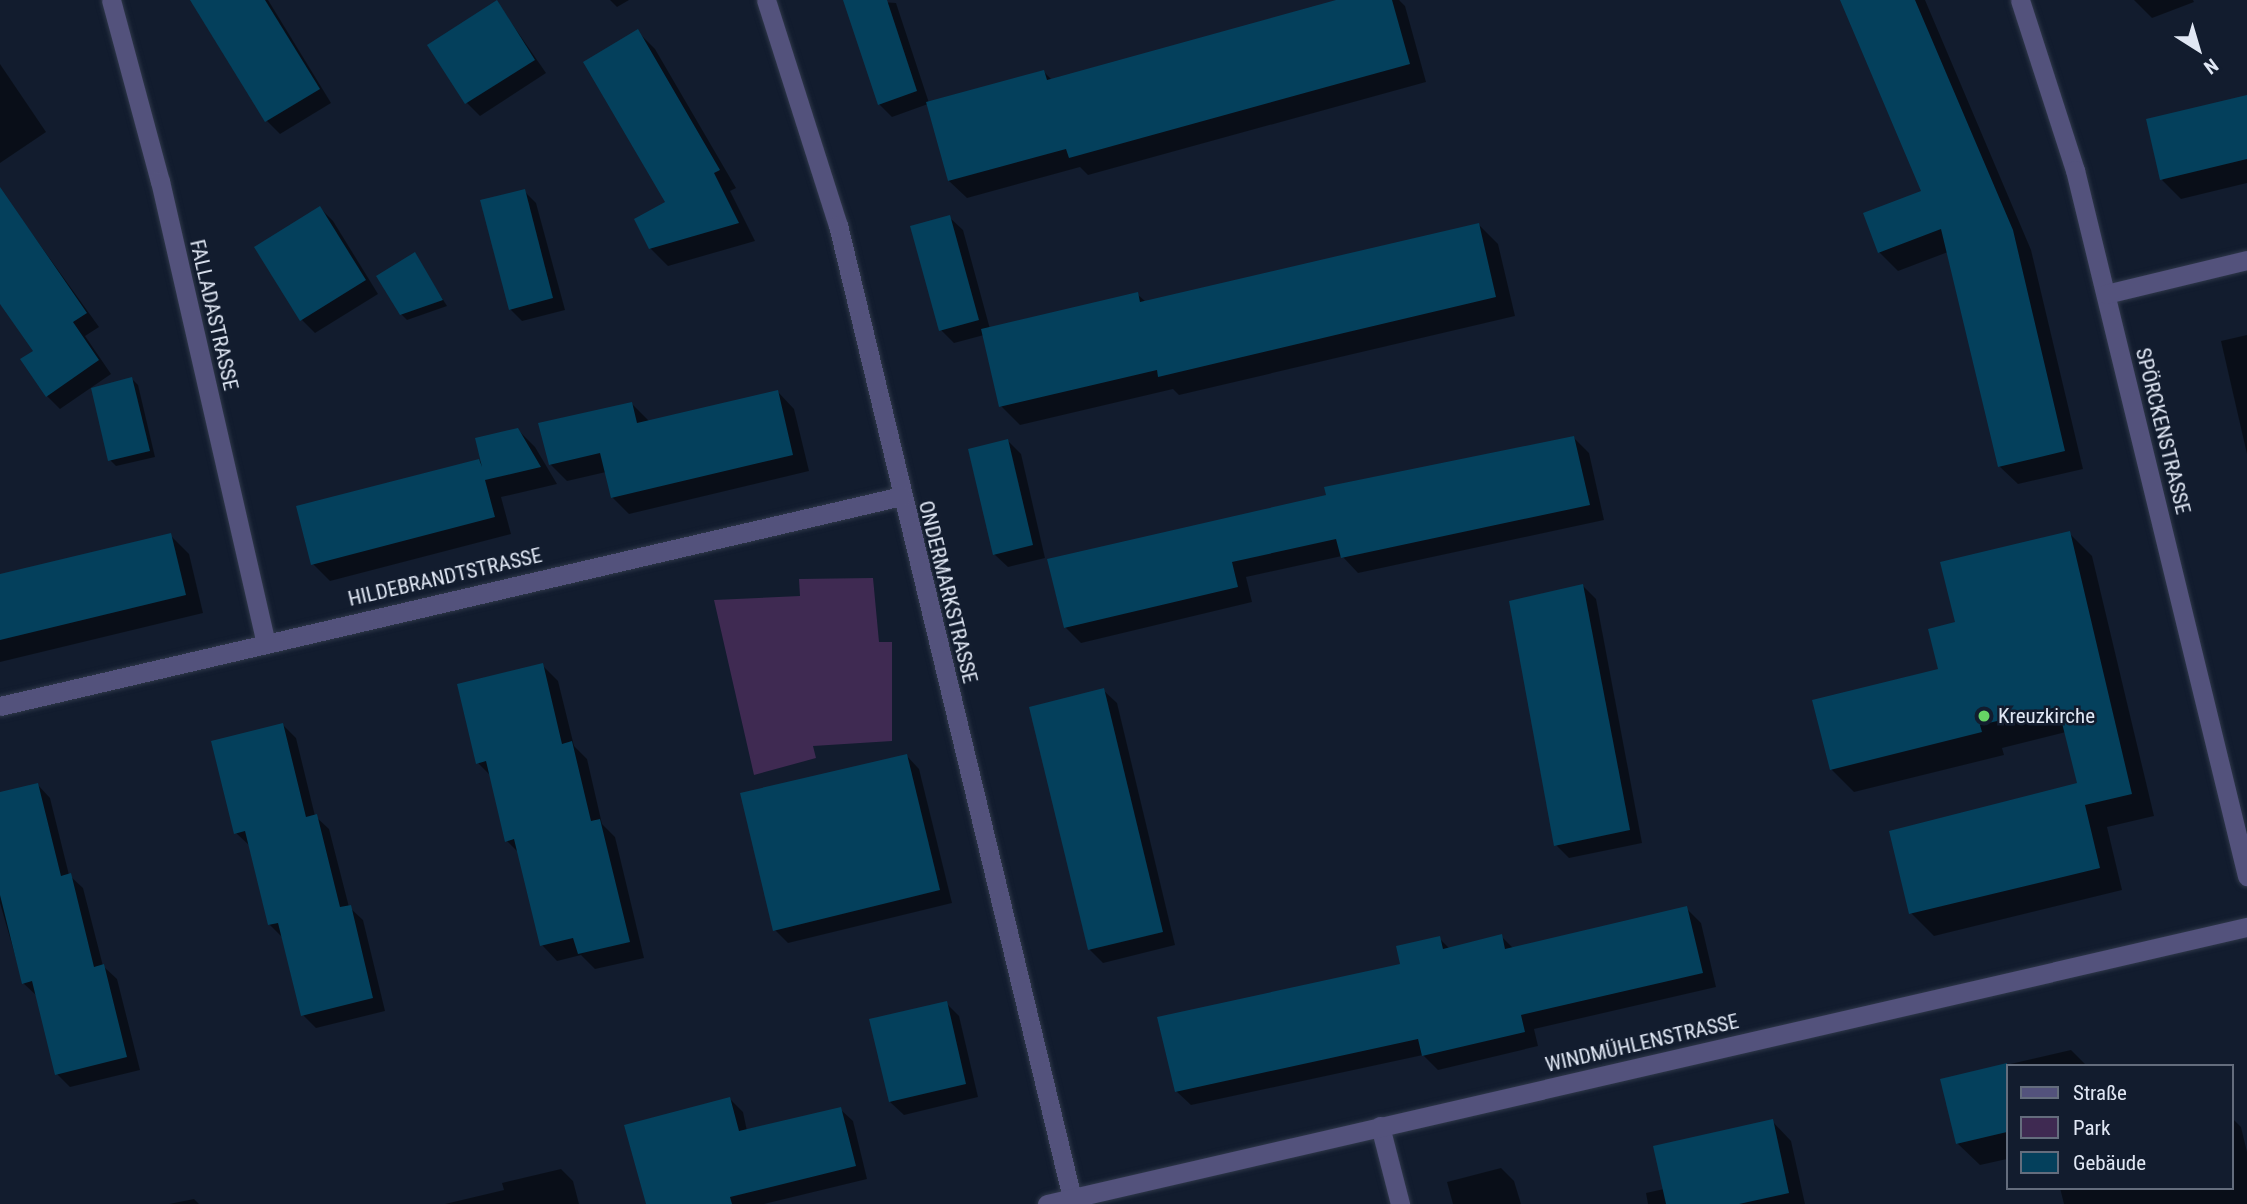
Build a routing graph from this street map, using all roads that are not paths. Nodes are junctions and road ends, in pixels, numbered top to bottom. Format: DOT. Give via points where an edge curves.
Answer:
graph roads {
  1 [pos="111,0"];
  2 [pos="766,0"];
  3 [pos="2020,0"];
  4 [pos="2247,260"];
  5 [pos="2106,294"];
  6 [pos="902,496"];
  7 [pos="266,642"];
  8 [pos="0,706"];
  9 [pos="2247,876"];
  10 [pos="2247,927"];
  11 [pos="1380,1126"];
  12 [pos="1072,1198"];
  13 [pos="1047,1204"];
  14 [pos="1400,1204"];
  1 -- 7 [label="street, FALLADASTRASSE" via="160,181"];
  2 -- 6 [label="street, ONDERMARKSTRASSE" via="838,225"];
  3 -- 5 [label="street, SPÖRCKENSTRASSE" via="2074,170"];
  4 -- 5 [label="street"];
  5 -- 9 [label="street, SPÖRCKENSTRASSE"];
  6 -- 7 [label="street, HILDEBRANDTSTRASSE"];
  6 -- 12 [label="street, ONDERMARKSTRASSE"];
  7 -- 8 [label="street, HILDEBRANDTSTRASSE"];
  10 -- 11 [label="street, WINDMÜHLENSTRASSE"];
  11 -- 12 [label="street, WINDMÜHLENSTRASSE"];
  11 -- 14 [label="street"];
  12 -- 13 [label="street, WINDMÜHLENSTRASSE"];
}
